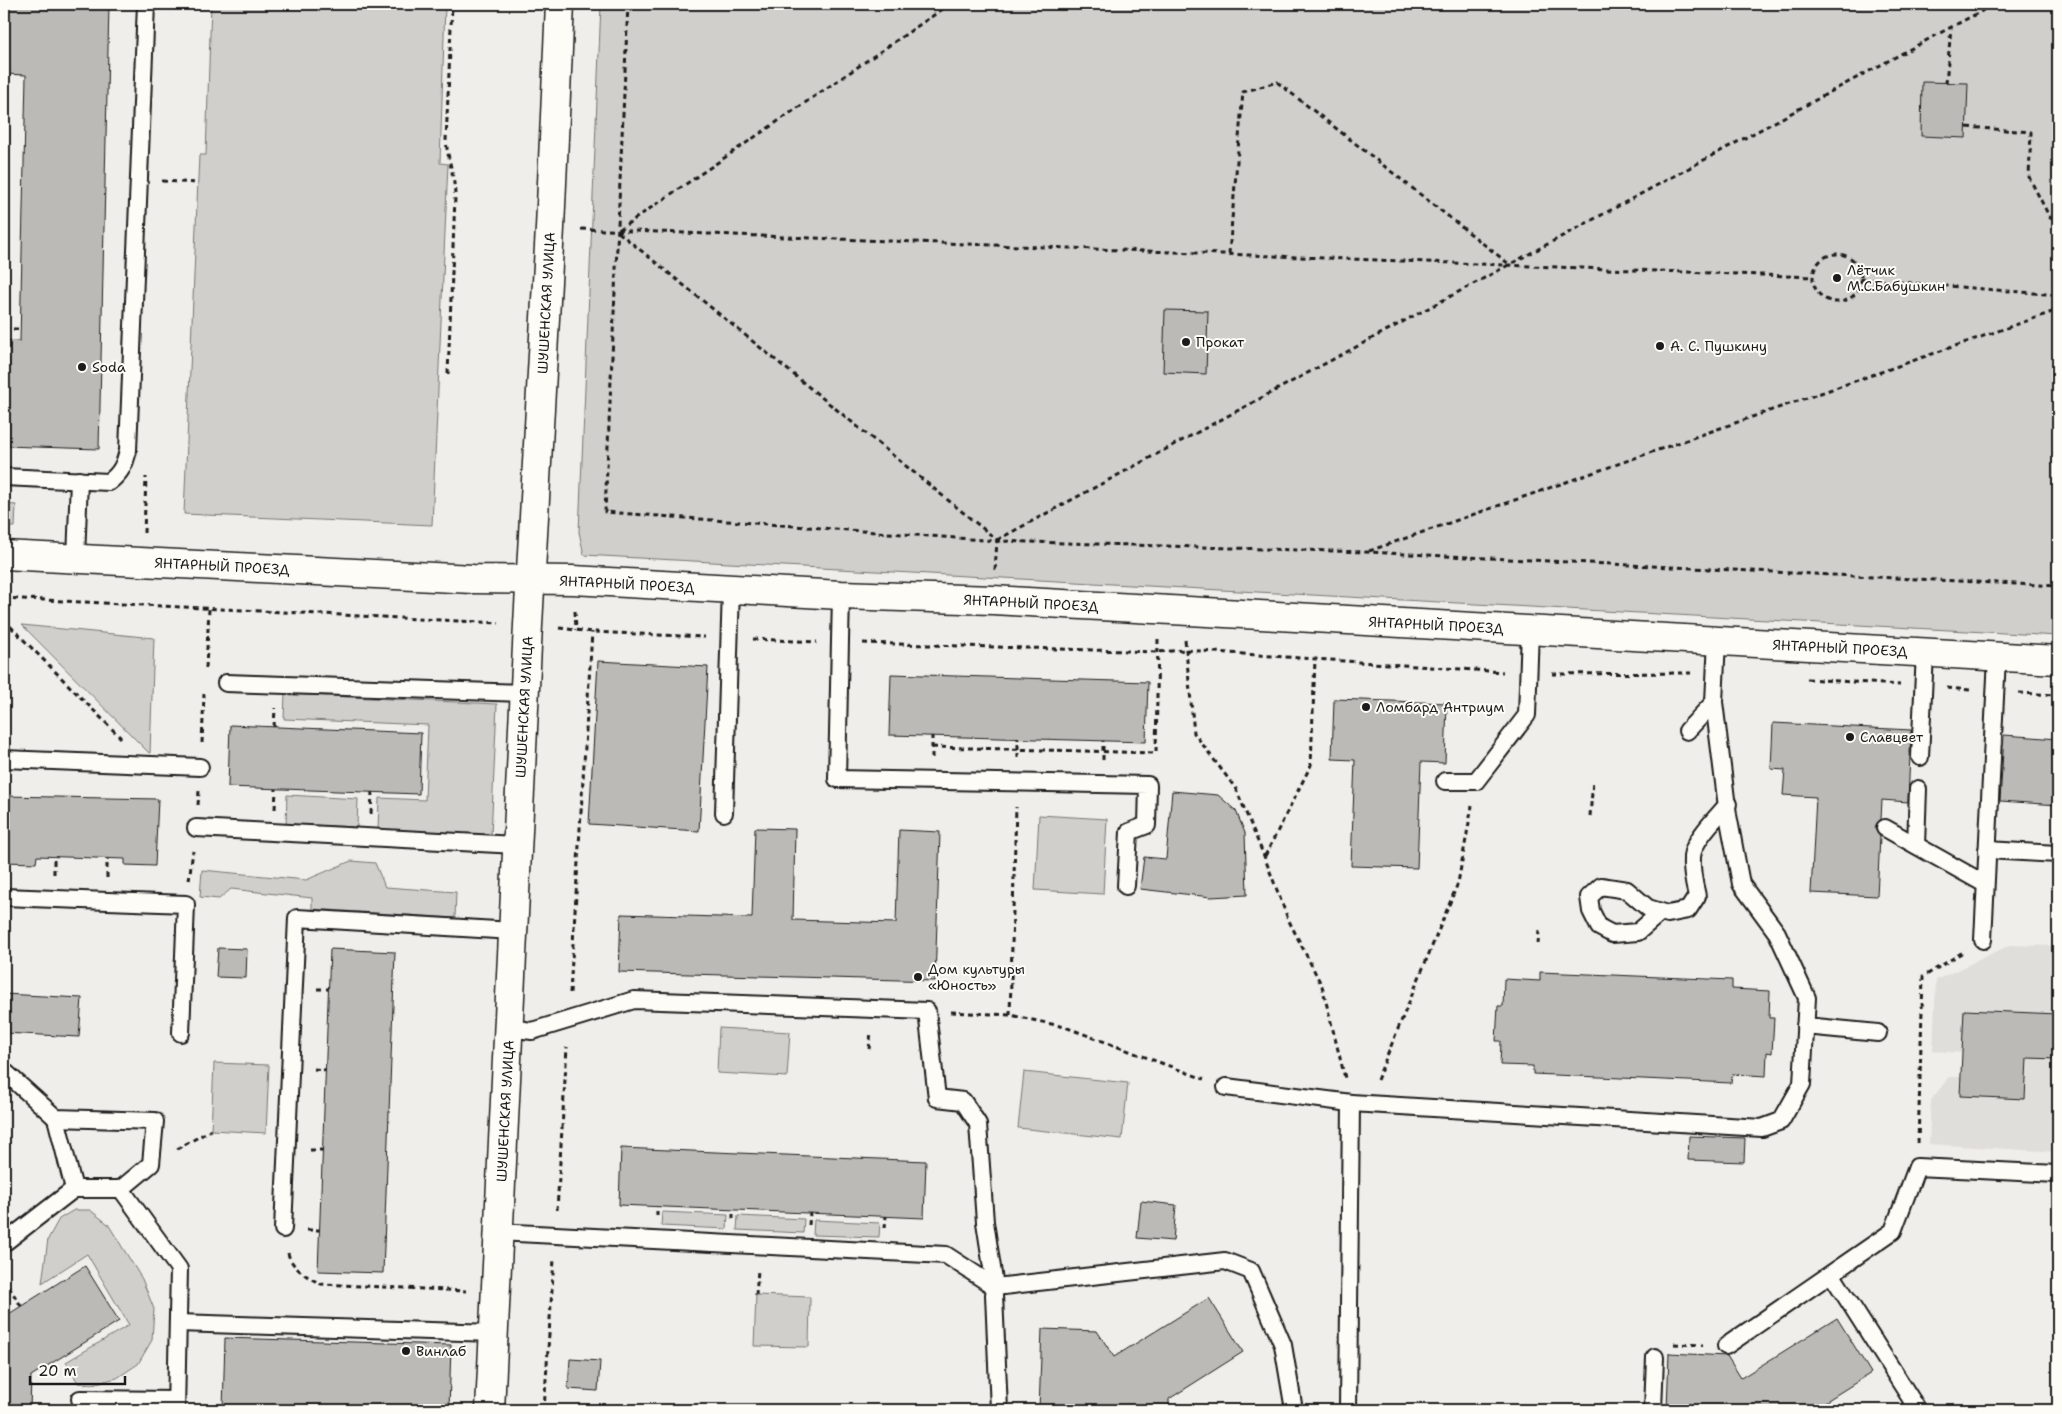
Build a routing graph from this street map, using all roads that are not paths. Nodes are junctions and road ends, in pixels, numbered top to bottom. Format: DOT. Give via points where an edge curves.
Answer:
graph roads {
  1 [pos="146,4"];
  2 [pos="560,4"];
  3 [pos="4,477"];
  4 [pos="79,480"];
  5 [pos="4,555"];
  6 [pos="76,559"];
  7 [pos="530,580"];
  8 [pos="731,589"];
  9 [pos="841,595"];
  10 [pos="1530,630"];
  11 [pos="1717,640"];
  12 [pos="1926,653"];
  13 [pos="1996,657"];
  14 [pos="2058,660"];
  15 [pos="226,683"];
  16 [pos="524,693"];
  17 [pos="1714,702"];
  18 [pos="1687,731"];
  19 [pos="1920,757"];
  20 [pos="4,760"];
  21 [pos="200,768"];
  22 [pos="1445,781"];
  23 [pos="1918,790"];
  24 [pos="1728,804"];
  25 [pos="724,813"];
  26 [pos="196,828"];
  27 [pos="1885,828"];
  28 [pos="518,845"];
  29 [pos="1916,845"];
  30 [pos="1987,850"];
  31 [pos="2058,854"];
  32 [pos="1986,884"];
  33 [pos="1126,886"];
  34 [pos="4,897"];
  35 [pos="1661,912"];
  36 [pos="513,931"];
  37 [pos="1983,940"];
  38 [pos="1805,1026"];
  39 [pos="509,1028"];
  40 [pos="181,1033"];
  41 [pos="1878,1033"];
  42 [pos="4,1071"];
  43 [pos="1226,1087"];
  44 [pos="1360,1104"];
  45 [pos="56,1118"];
  46 [pos="2058,1174"];
  47 [pos="74,1189"];
  48 [pos="121,1189"];
  49 [pos="283,1229"];
  50 [pos="499,1232"];
  51 [pos="4,1243"];
  52 [pos="1832,1275"];
  53 [pos="995,1287"];
  54 [pos="178,1323"];
  55 [pos="494,1332"];
  56 [pos="1726,1346"];
  57 [pos="1655,1357"];
  58 [pos="80,1399"];
  59 [pos="176,1405"];
  60 [pos="490,1410"];
  61 [pos="999,1410"];
  62 [pos="1294,1410"];
  63 [pos="1348,1410"];
  64 [pos="1653,1410"];
  65 [pos="1918,1410"];
  1 -- 4 [label="lane" via="126,456 120,472 109,482"];
  2 -- 7 [label="street, ШУШЕНСКАЯ УЛИЦА"];
  3 -- 4 [label="lane"];
  4 -- 6 [label="lane"];
  5 -- 6 [label="street, ЯНТАРНЫЙ ПРОЕЗД"];
  6 -- 7 [label="street, ЯНТАРНЫЙ ПРОЕЗД"];
  7 -- 8 [label="street, ЯНТАРНЫЙ ПРОЕЗД"];
  7 -- 16 [label="street, ШУШЕНСКАЯ УЛИЦА"];
  8 -- 9 [label="street, ЯНТАРНЫЙ ПРОЕЗД"];
  8 -- 25 [label="lane"];
  9 -- 10 [label="street, ЯНТАРНЫЙ ПРОЕЗД" via="993,600"];
  9 -- 33 [label="lane" via="837,779 1148,786 1147,825 1129,832"];
  10 -- 11 [label="street, ЯНТАРНЫЙ ПРОЕЗД"];
  10 -- 22 [label="lane" via="1527,714 1476,781"];
  11 -- 12 [label="street, ЯНТАРНЫЙ ПРОЕЗД"];
  11 -- 17 [label="lane"];
  12 -- 13 [label="street, ЯНТАРНЫЙ ПРОЕЗД"];
  12 -- 19 [label="lane"];
  13 -- 14 [label="street, ЯНТАРНЫЙ ПРОЕЗД"];
  13 -- 30 [label="lane"];
  15 -- 16 [label="lane"];
  16 -- 28 [label="street, ШУШЕНСКАЯ УЛИЦА"];
  17 -- 18 [label="lane"];
  17 -- 24 [label="lane"];
  20 -- 21 [label="lane"];
  23 -- 29 [label="lane"];
  24 -- 35 [label="lane" via="1705,829 1692,855 1697,896 1688,910 1668,914"];
  24 -- 38 [label="lane" via="1741,884 1777,933 1807,998"];
  26 -- 28 [label="lane"];
  27 -- 29 [label="lane"];
  28 -- 36 [label="street, ШУШЕНСКАЯ УЛИЦА"];
  29 -- 32 [label="lane"];
  30 -- 31 [label="lane"];
  30 -- 32 [label="lane"];
  32 -- 37 [label="lane"];
  34 -- 40 [label="lane" via="186,904"];
  36 -- 39 [label="street, ШУШЕНСКАЯ УЛИЦА"];
  36 -- 49 [label="lane" via="297,918"];
  38 -- 41 [label="lane"];
  38 -- 44 [label="lane" via="1802,1084 1781,1121 1762,1128"];
  39 -- 50 [label="street, ШУШЕНСКАЯ УЛИЦА"];
  39 -- 53 [label="lane" via="532,1031 634,1000 927,1010 938,1098 963,1101 978,1124 985,1222"];
  42 -- 45 [label="lane"];
  43 -- 44 [label="lane"];
  44 -- 63 [label="lane"];
  45 -- 47 [label="lane"];
  45 -- 48 [label="lane" via="155,1121 151,1164"];
  46 -- 52 [label="lane" via="1917,1167 1893,1231"];
  47 -- 48 [label="lane"];
  47 -- 51 [label="lane"];
  48 -- 54 [label="lane" via="179,1269"];
  50 -- 53 [label="lane" via="946,1255"];
  50 -- 55 [label="street, ШУШЕНСКАЯ УЛИЦА"];
  52 -- 56 [label="lane"];
  52 -- 65 [label="lane"];
  53 -- 61 [label="lane"];
  53 -- 62 [label="lane" via="1225,1261 1251,1271 1283,1345"];
  54 -- 55 [label="lane"];
  54 -- 59 [label="lane"];
  55 -- 60 [label="street, ШУШЕНСКАЯ УЛИЦА"];
  57 -- 64 [label="lane"];
  58 -- 59 [label="lane"];
}
